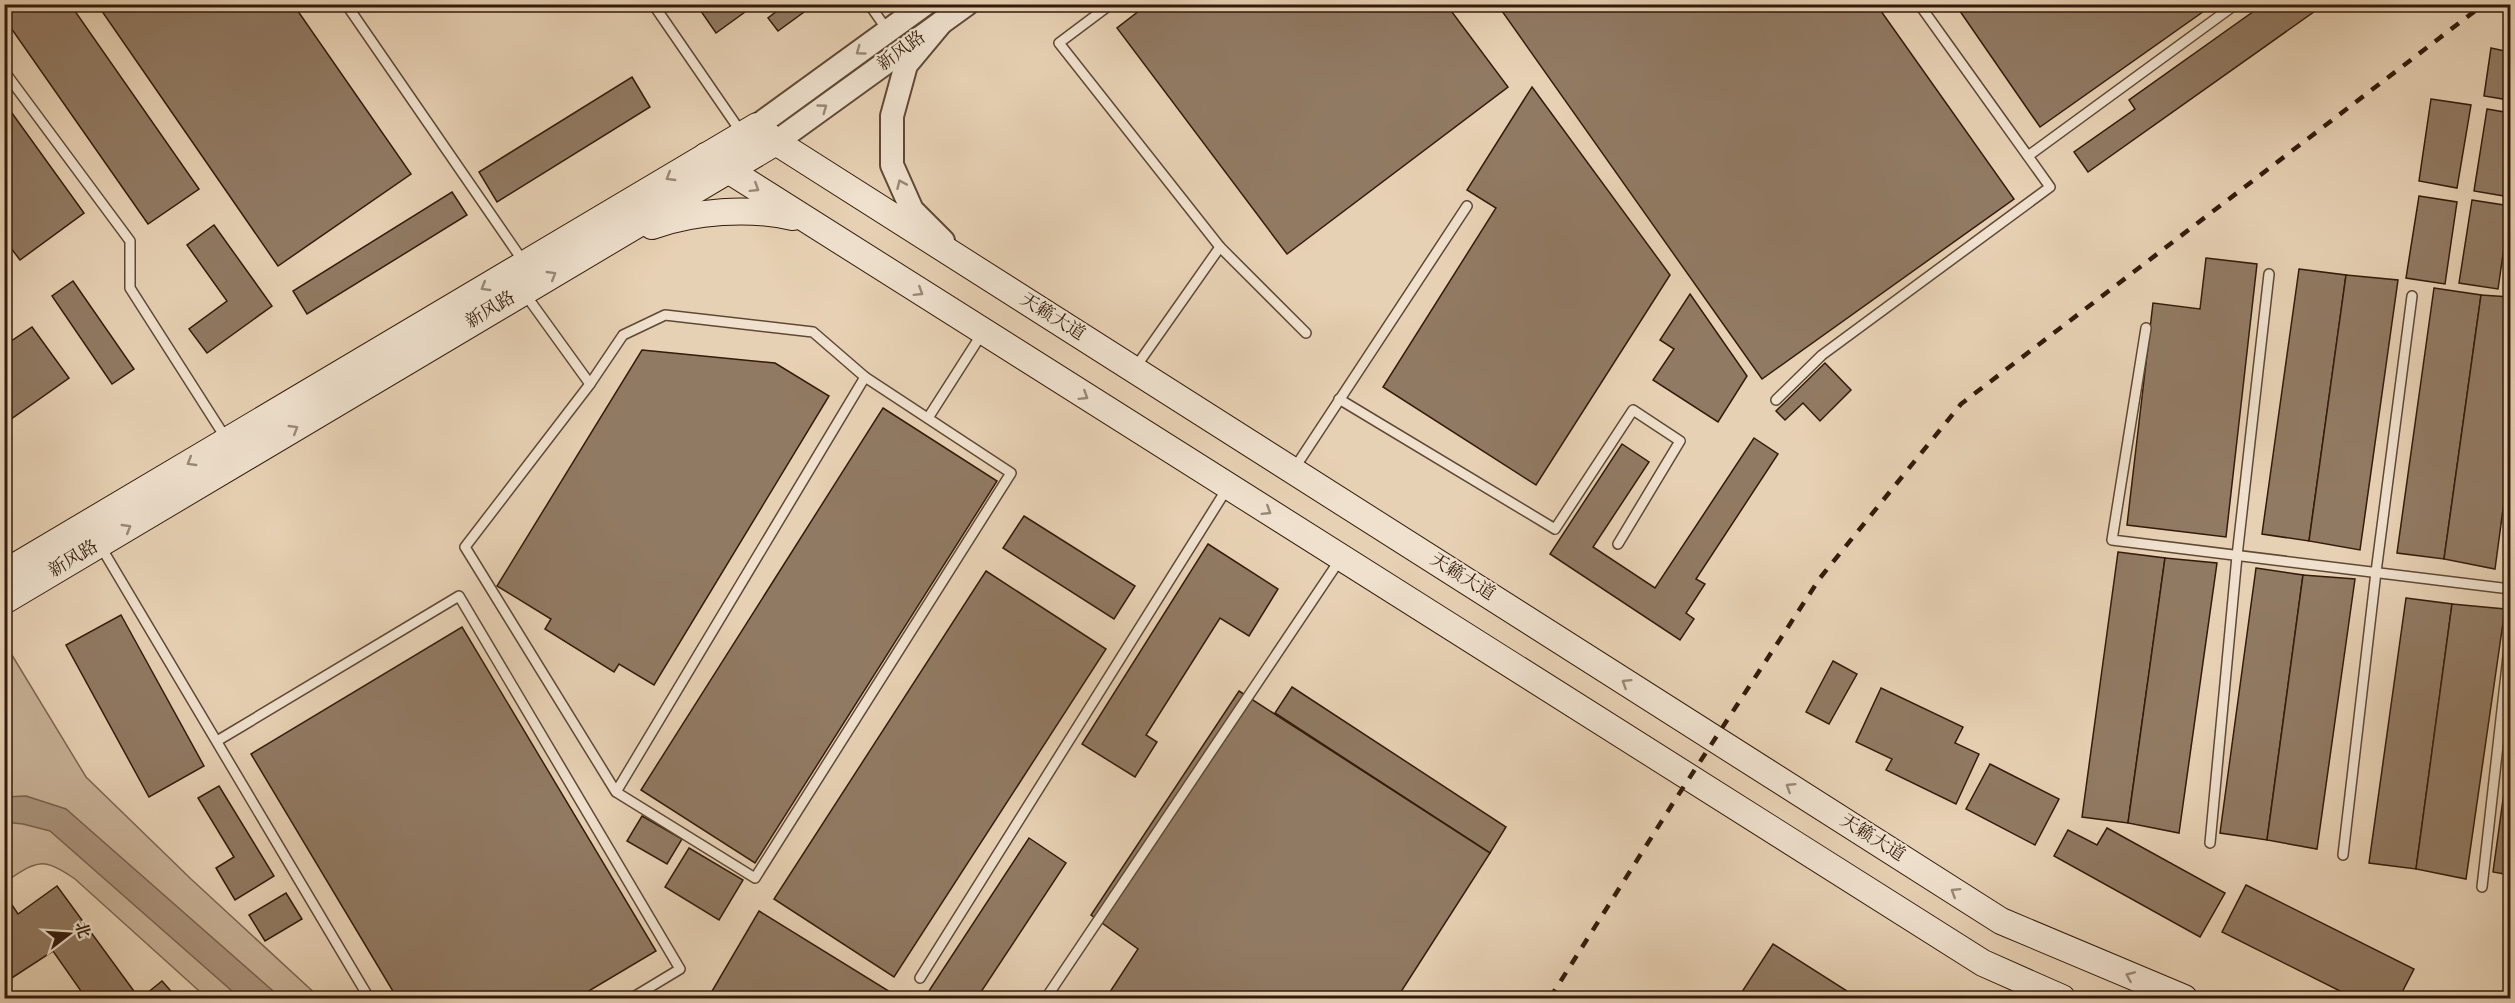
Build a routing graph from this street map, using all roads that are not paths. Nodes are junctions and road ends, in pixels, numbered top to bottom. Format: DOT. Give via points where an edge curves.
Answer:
graph roads {
  1 [pos="346,4"];
  2 [pos="653,4"];
  3 [pos="869,4"];
  4 [pos="925,4"];
  5 [pos="967,4"];
  6 [pos="1111,4"];
  7 [pos="1919,4"];
  8 [pos="2236,4"];
  9 [pos="941,23"];
  10 [pos="888,31"];
  11 [pos="4,71"];
  12 [pos="750,130"];
  13 [pos="776,142"];
  14 [pos="706,156"];
  15 [pos="2028,156"];
  16 [pos="727,170"];
  17 [pos="1467,206"];
  18 [pos="807,220"];
  19 [pos="604,244"];
  20 [pos="1220,247"];
  21 [pos="963,262"];
  22 [pos="524,263"];
  23 [pos="2270,274"];
  24 [pos="524,292"];
  25 [pos="2412,296"];
  26 [pos="2146,328"];
  27 [pos="983,332"];
  28 [pos="1306,333"];
  29 [pos="1133,370"];
  30 [pos="865,377"];
  31 [pos="590,384"];
  32 [pos="1340,399"];
  33 [pos="1776,399"];
  34 [pos="928,418"];
  35 [pos="228,440"];
  36 [pos="1293,471"];
  37 [pos="1228,487"];
  38 [pos="1618,544"];
  39 [pos="100,545"];
  40 [pos="2237,556"];
  41 [pos="1341,558"];
  42 [pos="2376,572"];
  43 [pos="4,573"];
  44 [pos="2511,589"];
  45 [pos="4,601"];
  46 [pos="2511,639"];
  47 [pos="216,741"];
  48 [pos="616,792"];
  49 [pos="2210,843"];
  50 [pos="2343,855"];
  51 [pos="2482,887"];
  52 [pos="920,978"];
  53 [pos="369,999"];
  54 [pos="632,999"];
  55 [pos="1046,999"];
  56 [pos="2062,999"];
  57 [pos="2184,999"];
  1 -- 22 [label="lane"];
  2 -- 12 [label="lane"];
  3 -- 10 [label="lane"];
  4 -- 10 [label="street, 新风路"];
  5 -- 9 [label="street, 新风路"];
  6 -- 20 [label="lane" via="1059,43"];
  7 -- 15 [label="lane"];
  8 -- 15 [label="lane"];
  13 -- 9 [label="street, 新风路, one-way"];
  21 -- 9 [label="street, one-way" via="912,210 892,165 892,116 906,65"];
  10 -- 12 [label="street, 新风路, one-way"];
  11 -- 35 [label="lane" via="130,241 130,288"];
  12 -- 13 [label="main road, 天籁大道"];
  12 -- 14 [label="main road, 新风路"];
  13 -- 16 [label="main road, 新风路"];
  13 -- 21 [label="main road, 天籁大道"];
  14 -- 16 [label="main road"];
  14 -- 22 [label="main road, 新风路, one-way"];
  15 -- 33 [label="lane" via="2050,187 1822,355"];
  16 -- 18 [label="main road, one-way"];
  16 -- 19 [label="main road, 新风路"];
  17 -- 32 [label="lane"];
  18 -- 19 [label="main road" via="770,212 674,218"];
  18 -- 27 [label="main road, one-way"];
  24 -- 19 [label="main road, 新风路, one-way"];
  20 -- 28 [label="lane"];
  20 -- 29 [label="lane"];
  21 -- 29 [label="main road, 天籁大道"];
  22 -- 35 [label="main road, 新风路, one-way"];
  23 -- 40 [label="lane"];
  24 -- 31 [label="lane"];
  39 -- 24 [label="main road, 新风路, one-way"];
  25 -- 42 [label="lane"];
  26 -- 40 [label="lane" via="2112,540"];
  27 -- 34 [label="lane"];
  27 -- 37 [label="main road, one-way"];
  29 -- 36 [label="main road, 天籁大道"];
  30 -- 31 [label="lane" via="813,332 665,315 623,335"];
  30 -- 34 [label="lane"];
  30 -- 48 [label="lane"];
  31 -- 48 [label="lane" via="465,548"];
  32 -- 36 [label="lane"];
  32 -- 38 [label="lane" via="1555,529 1633,410 1680,441"];
  34 -- 48 [label="lane" via="1011,473 755,878"];
  35 -- 43 [label="main road, 新风路, one-way"];
  57 -- 36 [label="main road, 天籁大道, one-way" via="2001,921"];
  37 -- 41 [label="main road, one-way"];
  37 -- 52 [label="lane"];
  39 -- 45 [label="main road, 新风路"];
  39 -- 47 [label="lane"];
  40 -- 42 [label="lane"];
  40 -- 49 [label="lane"];
  41 -- 55 [label="lane"];
  41 -- 56 [label="main road" via="1983,963"];
  42 -- 44 [label="lane"];
  42 -- 50 [label="lane"];
  46 -- 51 [label="lane"];
  47 -- 53 [label="lane"];
  47 -- 54 [label="lane" via="459,596 680,969"];
}
